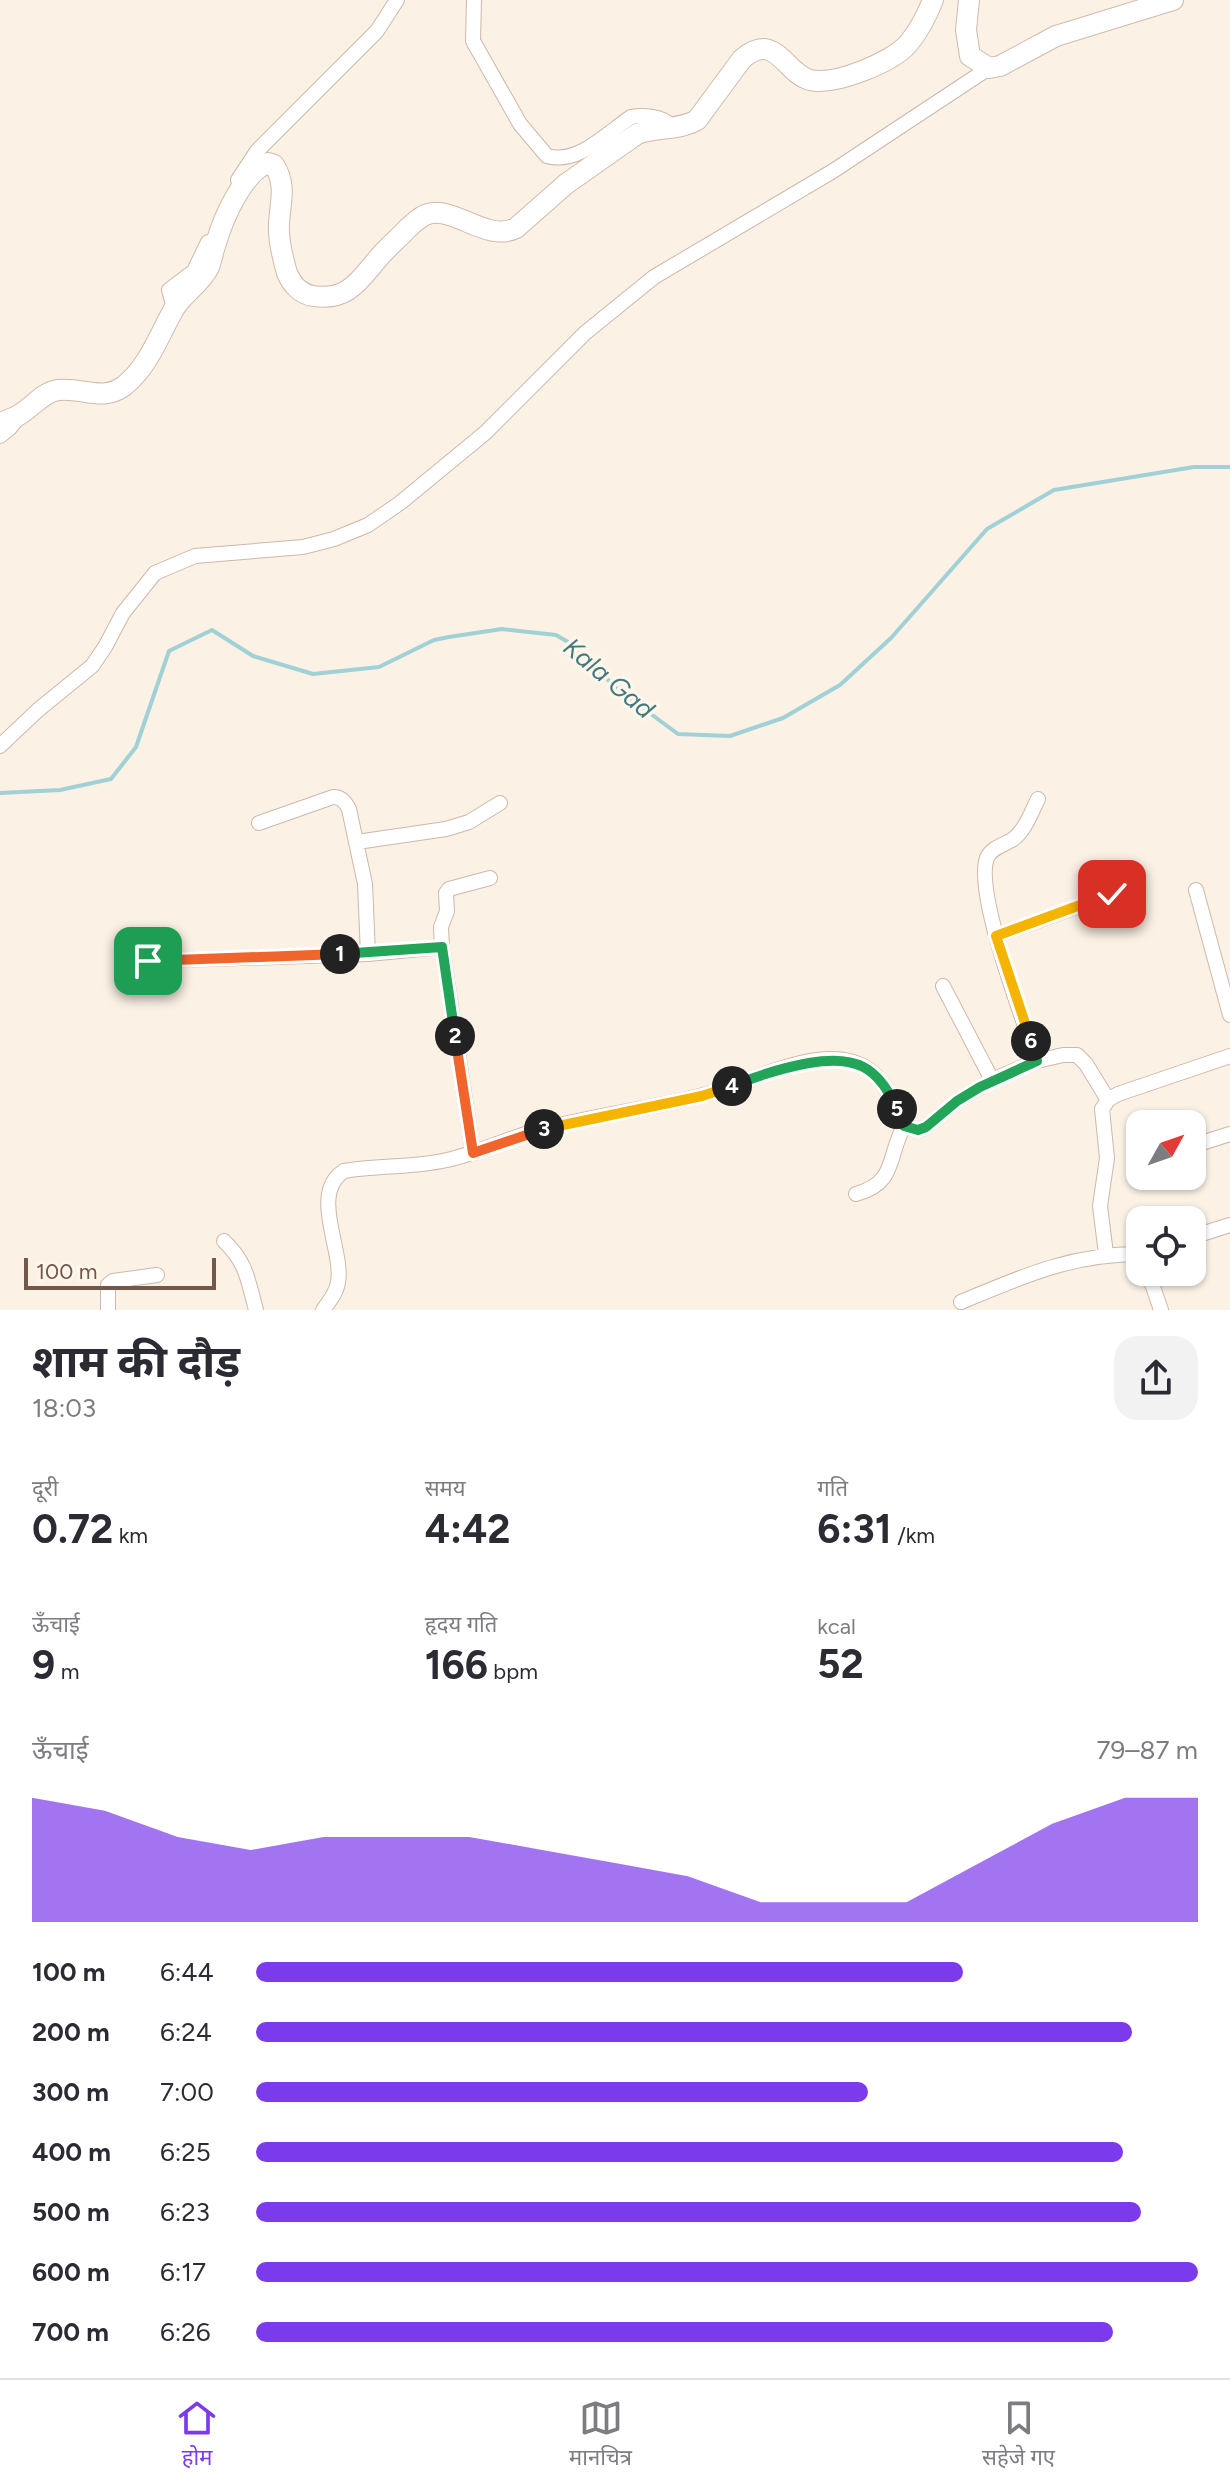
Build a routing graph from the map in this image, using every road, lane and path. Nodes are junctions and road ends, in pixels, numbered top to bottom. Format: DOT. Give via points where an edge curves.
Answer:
graph roads {
  1 [pos="397,0"];
  2 [pos="474,0"];
  3 [pos="933,0"];
  4 [pos="969,0"];
  5 [pos="1173,0"];
  6 [pos="989,68"];
  7 [pos="671,126"];
  8 [pos="174,308"];
  9 [pos="21,414"];
  10 [pos="0,423"];
  11 [pos="0,436"];
  12 [pos="0,746"];
  13 [pos="1038,799"];
  14 [pos="500,803"];
  15 [pos="259,823"];
  16 [pos="357,842"];
  17 [pos="490,878"];
  18 [pos="1196,890"];
  19 [pos="1112,894"];
  20 [pos="996,936"];
  21 [pos="442,947"];
  22 [pos="368,954"];
  23 [pos="148,961"];
  24 [pos="943,986"];
  25 [pos="1230,1015"];
  26 [pos="1230,1056"];
  27 [pos="1037,1061"];
  28 [pos="992,1080"];
  29 [pos="1108,1100"];
  30 [pos="904,1126"];
  31 [pos="1230,1134"];
  32 [pos="1206,1142"];
  33 [pos="473,1153"];
  34 [pos="856,1194"];
  35 [pos="1230,1225"];
  36 [pos="1206,1233"];
  37 [pos="224,1241"];
  38 [pos="1106,1254"];
  39 [pos="1126,1254"];
  40 [pos="157,1275"];
  41 [pos="1153,1286"];
  42 [pos="961,1302"];
  43 [pos="108,1310"];
  44 [pos="256,1310"];
  45 [pos="323,1310"];
  46 [pos="1161,1310"];
  1 -- 8 [label="street" via="377,31 257,151 219,209 194,271 169,290"];
  2 -- 7 [label="street" via="473,41 520,124 547,156 574,155 631,117 663,120"];
  3 -- 7 [label="street" via="901,51 842,78 805,79 777,53 751,51 697,120"];
  4 -- 6 [label="street" via="966,45 970,56"];
  5 -- 6 [label="street" via="1056,36"];
  6 -- 12 [label="street" via="833,171 654,277 585,333 485,433 368,525 303,547 195,556 155,573 123,613 92,666"];
  7 -- 8 [label="street" via="649,129 623,142 509,232 428,213 356,285 328,298 307,295 288,275 279,228 282,183 274,165 262,165 226,216 204,276"];
  8 -- 9 [label="street" via="151,353 122,387 94,395 58,390"];
  9 -- 10 [label="street"];
  9 -- 11 [label="street"];
  13 -- 20 [label="street" via="1020,832 987,859 986,888"];
  14 -- 16 [label="street" via="446,829"];
  15 -- 16 [label="street" via="338,797 349,809"];
  16 -- 22 [label="street"];
  17 -- 21 [label="street" via="446,893"];
  18 -- 25 [label="street"];
  19 -- 20 [label="street"];
  20 -- 27 [label="street"];
  21 -- 22 [label="street"];
  21 -- 33 [label="street"];
  22 -- 23 [label="street"];
  24 -- 28 [label="street"];
  26 -- 29 [label="street"];
  27 -- 28 [label="street"];
  27 -- 29 [label="street" via="1077,1055"];
  28 -- 30 [label="street" via="926,1127"];
  29 -- 38 [label="street" via="1102,1109 1107,1158 1100,1206"];
  30 -- 33 [label="street" via="884,1083 862,1065 837,1060 765,1072 702,1096 537,1131"];
  30 -- 34 [label="street" via="888,1174 873,1189"];
  31 -- 32 [label="street"];
  33 -- 45 [label="street" via="338,1175 330,1187 329,1215 338,1282"];
  35 -- 36 [label="street"];
  37 -- 44 [label="street" via="245,1268"];
  38 -- 39 [label="street"];
  38 -- 42 [label="street" via="1040,1269"];
  40 -- 43 [label="street" via="113,1281 106,1294"];
  41 -- 46 [label="street"];
}
